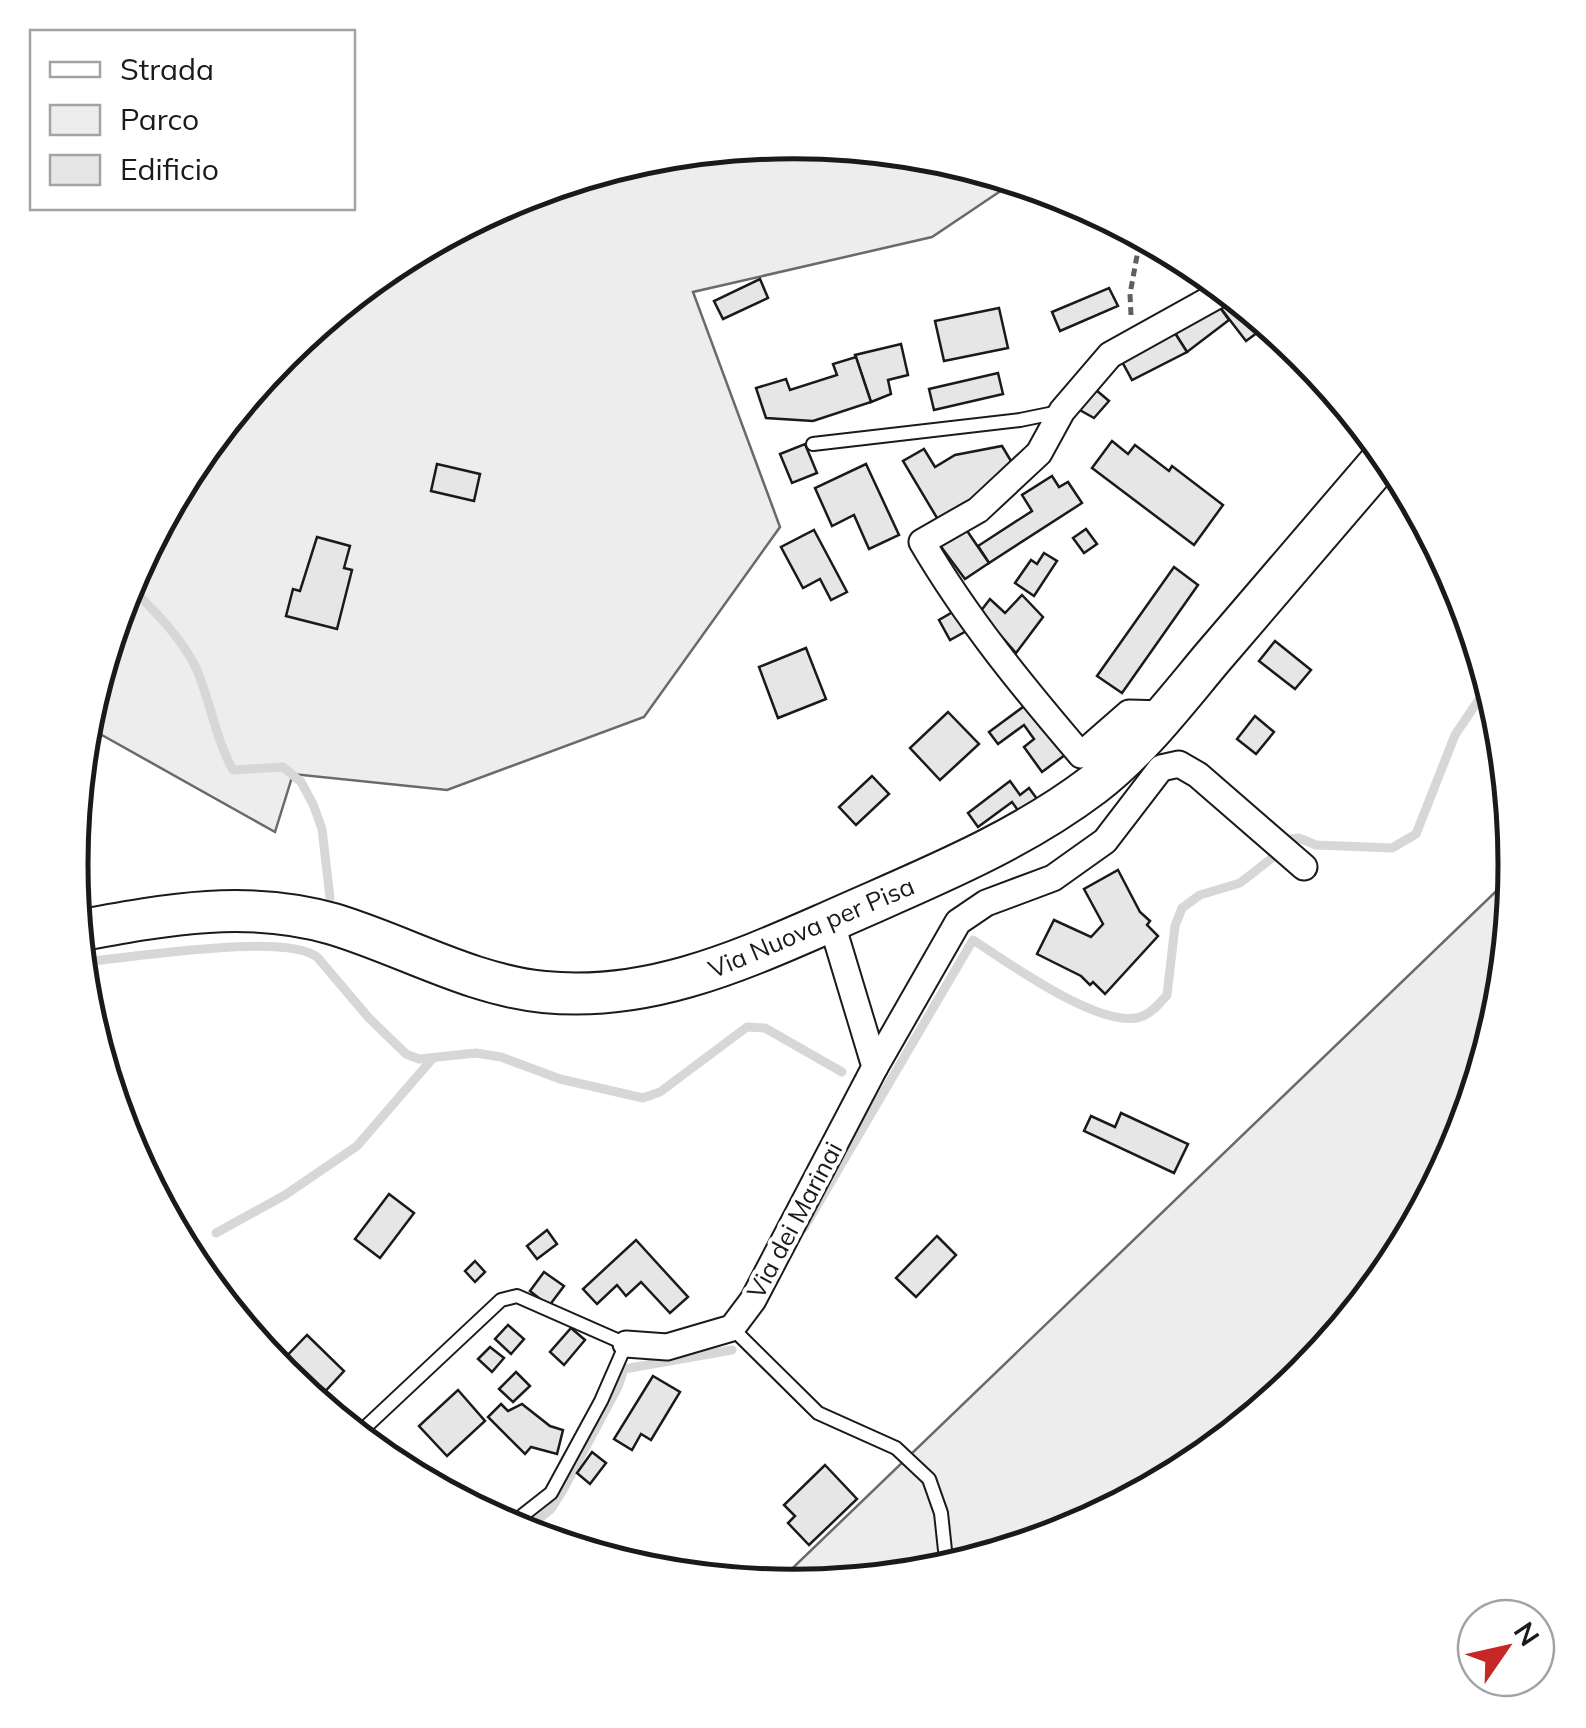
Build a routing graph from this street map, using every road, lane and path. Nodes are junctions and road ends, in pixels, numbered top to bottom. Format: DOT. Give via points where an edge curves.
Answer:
graph roads {
  1 [pos="1139,249"];
  2 [pos="1213,298"];
  3 [pos="1133,342"];
  4 [pos="1062,411"];
  5 [pos="813,444"];
  6 [pos="1369,457"];
  7 [pos="1165,714"];
  8 [pos="1304,867"];
  9 [pos="831,920"];
  10 [pos="91,928"];
  11 [pos="875,1067"];
  12 [pos="732,1328"];
  13 [pos="626,1344"];
  14 [pos="367,1426"];
  15 [pos="522,1515"];
  16 [pos="945,1553"];
  1 -- 3 [label="path" via="1130,294"];
  2 -- 3 [label="street"];
  3 -- 4 [label="street" via="1090,374"];
  4 -- 5 [label="lane"];
  4 -- 7 [label="street" via="1039,452 978,510 922,542 1010,673 1081,755 1129,714"];
  6 -- 7 [label="main road, Via Nuova per Pisa"];
  7 -- 9 [label="main road, Via Nuova per Pisa" via="1098,782 1034,826"];
  8 -- 11 [label="street, Via dei Marinai" via="1198,775 1179,764 1161,768 1105,841 1053,878 986,903 958,922"];
  9 -- 10 [label="main road, Via Nuova per Pisa" via="672,983 584,994 513,986 334,924 278,912 181,912"];
  9 -- 11 [label="street"];
  11 -- 12 [label="street, Via dei Marinai"];
  12 -- 13 [label="street" via="666,1348"];
  12 -- 16 [label="lane" via="818,1413 896,1448 929,1479"];
  13 -- 14 [label="lane" via="518,1296 502,1300"];
  13 -- 15 [label="lane" via="551,1493"];
}
